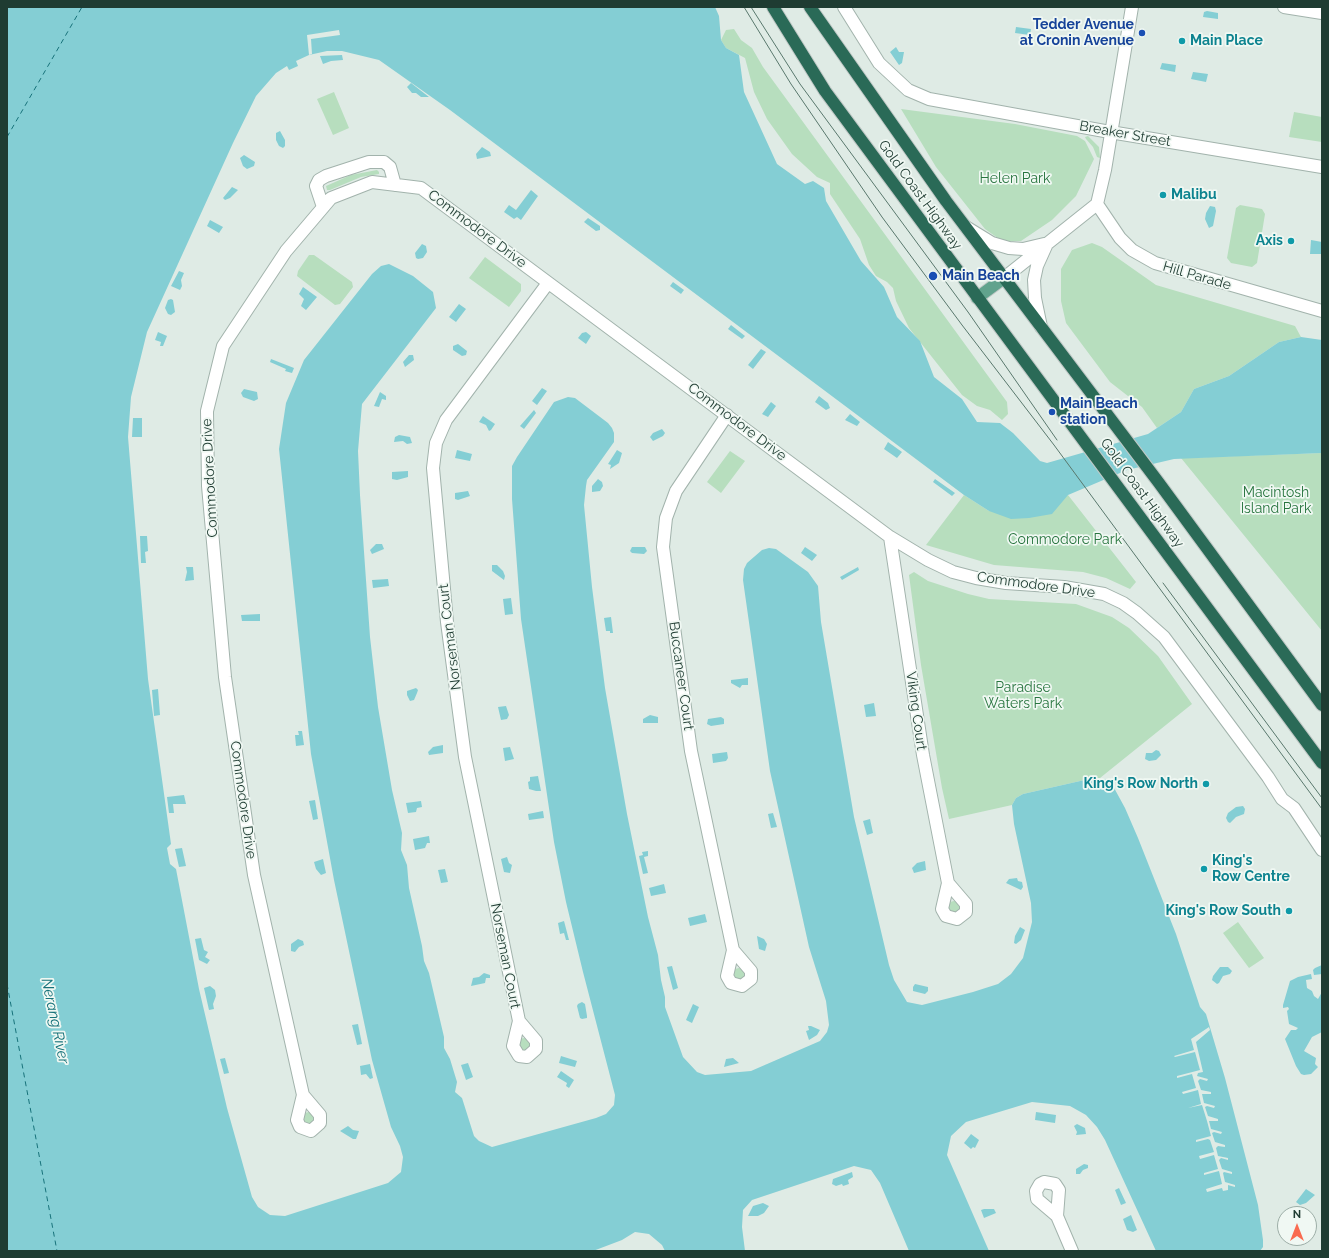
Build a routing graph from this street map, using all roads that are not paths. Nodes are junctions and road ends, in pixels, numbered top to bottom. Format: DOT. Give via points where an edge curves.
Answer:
graph roads {
  1 [pos="773,7"];
  2 [pos="810,7"];
  3 [pos="844,7"];
  4 [pos="1132,7"];
  5 [pos="1284,7"];
  6 [pos="1322,14"];
  7 [pos="1110,132"];
  8 [pos="1322,167"];
  9 [pos="395,185"];
  10 [pos="1097,204"];
  11 [pos="323,207"];
  12 [pos="965,227"];
  13 [pos="1047,243"];
  14 [pos="1004,278"];
  15 [pos="548,283"];
  16 [pos="977,298"];
  17 [pos="1322,311"];
  18 [pos="1041,327"];
  19 [pos="728,415"];
  20 [pos="890,537"];
  21 [pos="1322,705"];
  22 [pos="1322,763"];
  23 [pos="1322,850"];
  24 [pos="948,883"];
  25 [pos="733,950"];
  26 [pos="518,1021"];
  27 [pos="303,1095"];
  28 [pos="1057,1216"];
  29 [pos="1072,1251"];
  1 -- 16 [label="highway, Gold Coast Highway" via="825,91"];
  2 -- 12 [label="highway, Gold Coast Highway"];
  3 -- 7 [label="street, Breaker Street" via="880,63 908,90 929,99"];
  4 -- 7 [label="street"];
  5 -- 6 [label="street"];
  7 -- 8 [label="street, Breaker Street"];
  7 -- 10 [label="street"];
  9 -- 11 [label="street, Commodore Drive" via="372,182 331,198"];
  9 -- 11 [label="street" via="390,167 384,162 369,162 319,180 316,186"];
  9 -- 15 [label="street, Commodore Drive" via="421,188"];
  10 -- 13 [label="street"];
  10 -- 17 [label="street, Hill Parade" via="1120,238 1132,250 1155,263"];
  11 -- 27 [label="street, Commodore Drive" via="286,251 223,346 207,411 208,486 225,678 254,875"];
  12 -- 13 [label="street" via="992,243 1009,248 1023,249"];
  12 -- 14 [label="highway, Gold Coast Highway"];
  13 -- 14 [label="street"];
  13 -- 18 [label="street" via="1034,280"];
  14 -- 16 [label="main road"];
  14 -- 18 [label="highway, Gold Coast Highway"];
  15 -- 19 [label="street, Commodore Drive"];
  15 -- 26 [label="street, Norseman Court" via="446,420 436,443 434,468 447,622 465,757"];
  16 -- 22 [label="highway, Gold Coast Highway"];
  18 -- 21 [label="highway, Gold Coast Highway"];
  19 -- 20 [label="street, Commodore Drive"];
  19 -- 25 [label="street, Buccaneer Court" via="676,491 666,518 663,547 691,751"];
  20 -- 23 [label="street, Commodore Drive" via="953,572 1006,584 1104,594 1138,613 1164,637 1282,799 1294,808"];
  20 -- 24 [label="street, Viking Court" via="923,755"];
  28 -- 29 [label="street"];
}
